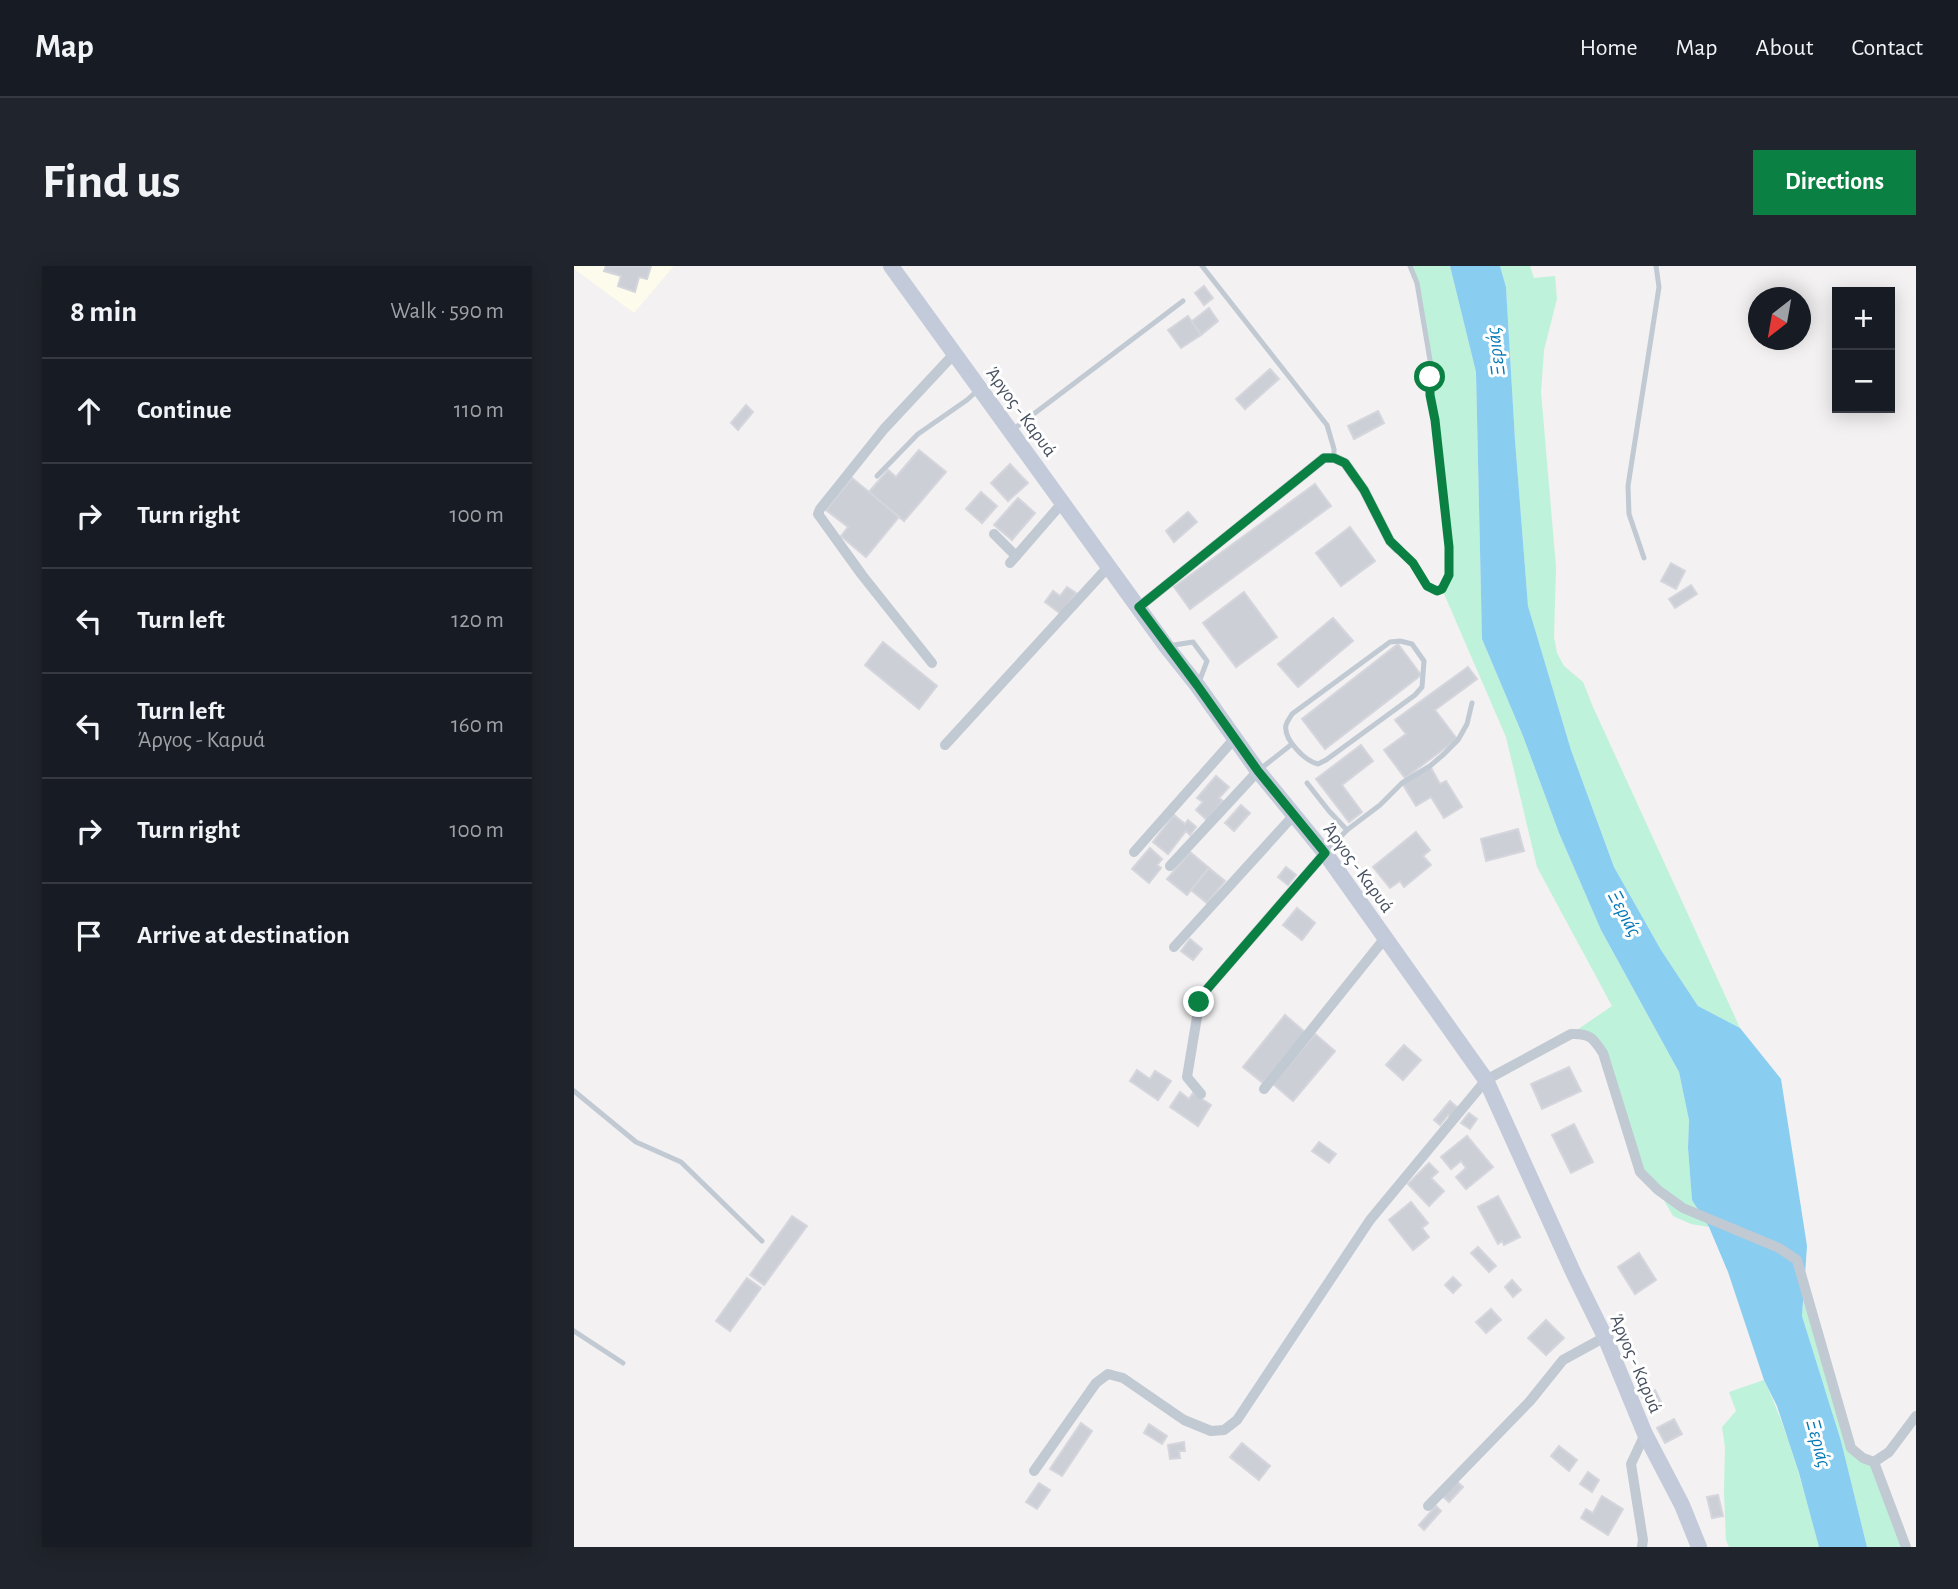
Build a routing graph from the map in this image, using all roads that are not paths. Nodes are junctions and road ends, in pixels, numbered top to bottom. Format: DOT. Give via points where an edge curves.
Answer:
graph roads {
  1 [pos="891,266"];
  2 [pos="1202,266"];
  3 [pos="1410,266"];
  4 [pos="1656,266"];
  5 [pos="1183,301"];
  6 [pos="954,354"];
  7 [pos="979,389"];
  8 [pos="1011,431"];
  9 [pos="1334,458"];
  10 [pos="877,476"];
  11 [pos="1063,502"];
  12 [pos="994,534"];
  13 [pos="1398,549"];
  14 [pos="1644,558"];
  15 [pos="1109,566"];
  16 [pos="1139,607"];
  17 [pos="1166,646"];
  18 [pos="932,663"];
  19 [pos="1197,685"];
  20 [pos="1472,703"];
  21 [pos="1235,738"];
  22 [pos="1292,744"];
  23 [pos="945,745"];
  24 [pos="1258,771"];
  25 [pos="1307,783"];
  26 [pos="1294,815"];
  27 [pos="1347,830"];
  28 [pos="1134,852"];
  29 [pos="1325,853"];
  30 [pos="1170,866"];
  31 [pos="1385,938"];
  32 [pos="1174,947"];
  33 [pos="1486,1080"];
  34 [pos="1264,1090"];
  35 [pos="574,1091"];
  36 [pos="1201,1094"];
  37 [pos="761,1241"];
  38 [pos="574,1331"];
  39 [pos="1605,1337"];
  40 [pos="623,1363"];
  41 [pos="1916,1416"];
  42 [pos="1645,1434"];
  43 [pos="1874,1462"];
  44 [pos="1034,1471"];
  45 [pos="1428,1506"];
  46 [pos="1642,1547"];
  47 [pos="1699,1547"];
  48 [pos="1906,1547"];
  1 -- 6 [label="main road, Άργος - Καρυά"];
  2 -- 9 [label="lane" via="1327,425"];
  3 -- 13 [label="lane" via="1430,360 1430,395 1449,547 1449,575 1442,589 1427,586"];
  4 -- 14 [label="lane" via="1659,287 1628,486 1629,514"];
  5 -- 8 [label="lane"];
  6 -- 7 [label="main road, Άργος - Καρυά"];
  6 -- 18 [label="street" via="884,429 818,514"];
  7 -- 8 [label="main road, Άργος - Καρυά"];
  7 -- 10 [label="lane" via="918,435"];
  8 -- 11 [label="main road, Άργος - Καρυά"];
  9 -- 13 [label="street" via="1345,463 1364,490"];
  9 -- 16 [label="street" via="1324,458"];
  11 -- 12 [label="street" via="1013,559"];
  11 -- 15 [label="main road, Άργος - Καρυά"];
  15 -- 16 [label="main road, Άργος - Καρυά"];
  15 -- 23 [label="street"];
  16 -- 17 [label="main road, Άργος - Καρυά"];
  17 -- 19 [label="main road, Άργος - Καρυά"];
  17 -- 19 [label="lane" via="1193,642 1207,661"];
  19 -- 21 [label="main road, Άργος - Καρυά"];
  20 -- 27 [label="lane" via="1458,740"];
  21 -- 24 [label="main road, Άργος - Καρυά"];
  21 -- 28 [label="street"];
  22 -- 22 [label="lane" via="1286,730 1292,715 1390,642 1412,644 1424,661 1422,687 1415,695 1318,764"];
  22 -- 24 [label="lane"];
  24 -- 26 [label="main road, Άργος - Καρυά"];
  24 -- 30 [label="street"];
  25 -- 27 [label="lane"];
  26 -- 29 [label="main road, Άργος - Καρυά"];
  26 -- 32 [label="street"];
  27 -- 29 [label="lane"];
  29 -- 31 [label="main road, Άργος - Καρυά"];
  29 -- 36 [label="street" via="1200,999 1187,1077"];
  31 -- 33 [label="main road, Άργος - Καρυά"];
  31 -- 34 [label="street"];
  33 -- 39 [label="main road, Άργος - Καρυά"];
  33 -- 43 [label="street" via="1571,1034 1585,1033 1594,1039 1603,1053 1640,1172 1683,1208 1797,1260 1851,1448"];
  33 -- 44 [label="street" via="1370,1220 1237,1420 1224,1430 1211,1431 1184,1420 1123,1378 1108,1374 1096,1383"];
  35 -- 37 [label="lane" via="636,1142 681,1162"];
  38 -- 40 [label="lane"];
  39 -- 42 [label="main road, Άργος - Καρυά"];
  39 -- 45 [label="street" via="1563,1360 1530,1401"];
  41 -- 43 [label="street" via="1889,1452"];
  42 -- 46 [label="street" via="1631,1464"];
  42 -- 47 [label="main road, Άργος - Καρυά"];
  43 -- 48 [label="street"];
}
